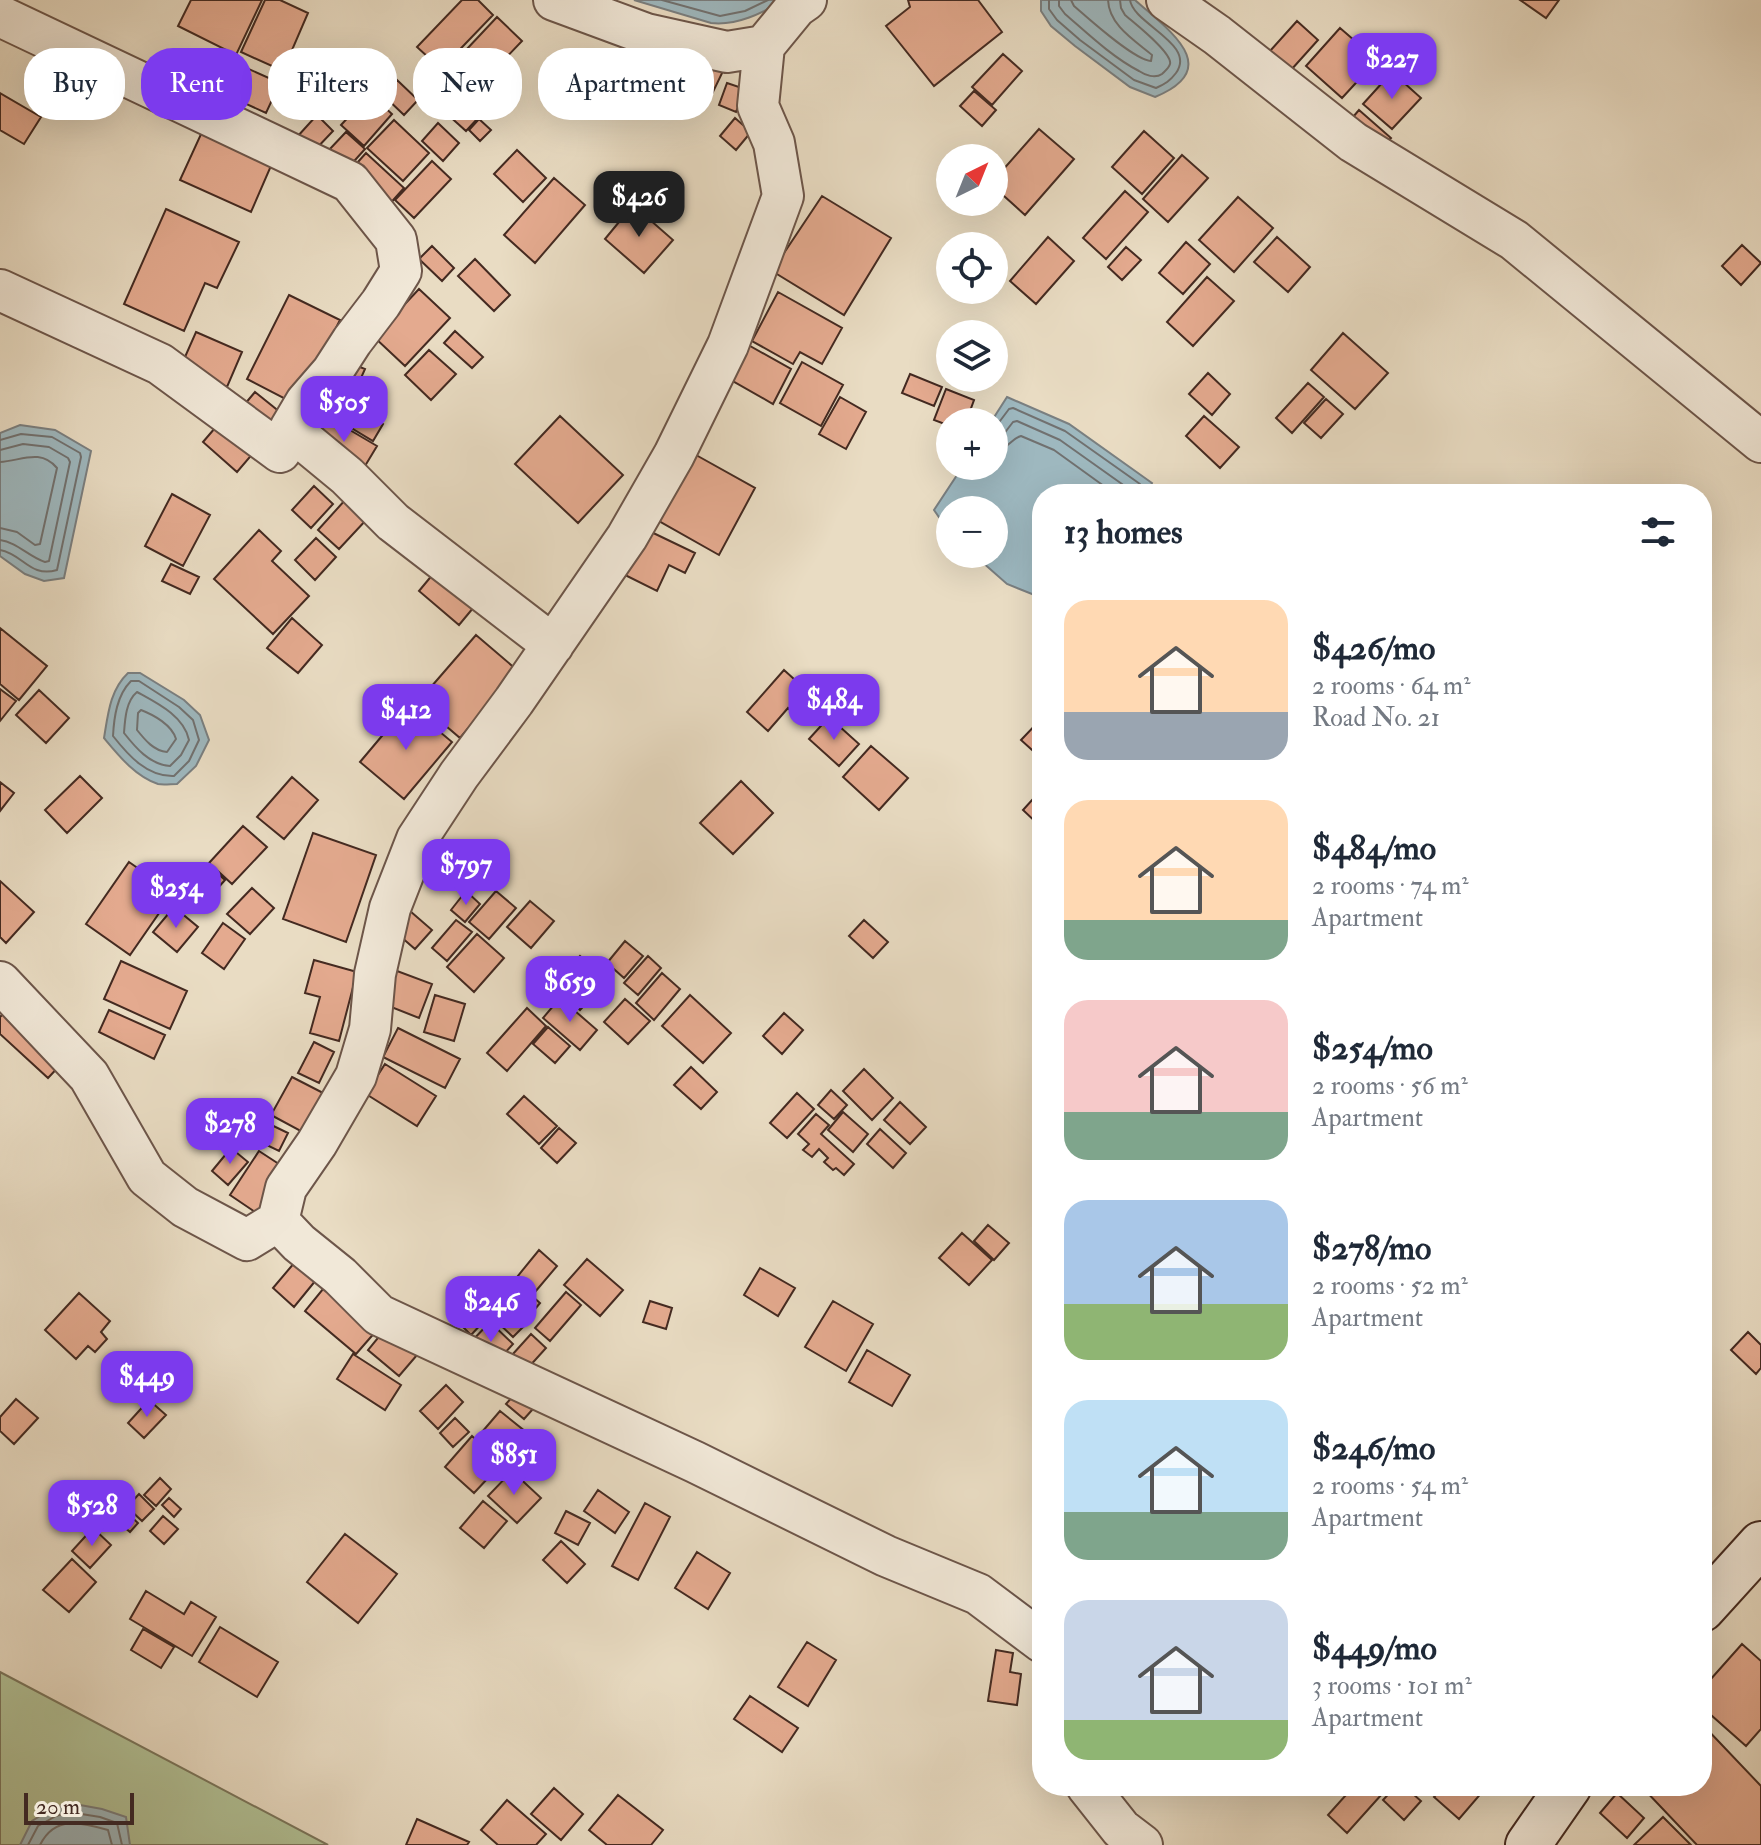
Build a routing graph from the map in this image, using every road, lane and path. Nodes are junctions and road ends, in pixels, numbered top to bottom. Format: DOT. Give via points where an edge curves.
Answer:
graph roads {
  1 [pos="554,0"];
  2 [pos="806,0"];
  3 [pos="1167,0"];
  4 [pos="0,16"];
  5 [pos="764,46"];
  6 [pos="0,290"];
  7 [pos="290,429"];
  8 [pos="1761,442"];
  9 [pos="553,645"];
  10 [pos="0,982"];
  11 [pos="278,1221"];
  12 [pos="1761,1544"];
  13 [pos="1712,1598"];
  14 [pos="1032,1634"];
  15 [pos="1094,1796"];
  16 [pos="1562,1796"];
  17 [pos="1125,1840"];
  18 [pos="1528,1845"];
  1 -- 5 [label="street" via="646,34 727,52"];
  2 -- 5 [label="street"];
  3 -- 8 [label="street" via="1353,142 1514,240"];
  4 -- 7 [label="street" via="350,182 396,240 401,271"];
  5 -- 9 [label="street" via="758,106 774,143 783,196 778,211 728,345 674,455 627,537"];
  6 -- 7 [label="street" via="160,364 280,452"];
  7 -- 9 [label="street" via="393,522"];
  9 -- 11 [label="street" via="417,839 390,908 375,974 370,1029 356,1076 286,1188"];
  10 -- 11 [label="street" via="89,1076 147,1177 185,1207 247,1240"];
  11 -- 14 [label="street" via="379,1315 886,1556 978,1594"];
  12 -- 13 [label="street"];
  15 -- 17 [label="street"];
  16 -- 18 [label="street"];
}
